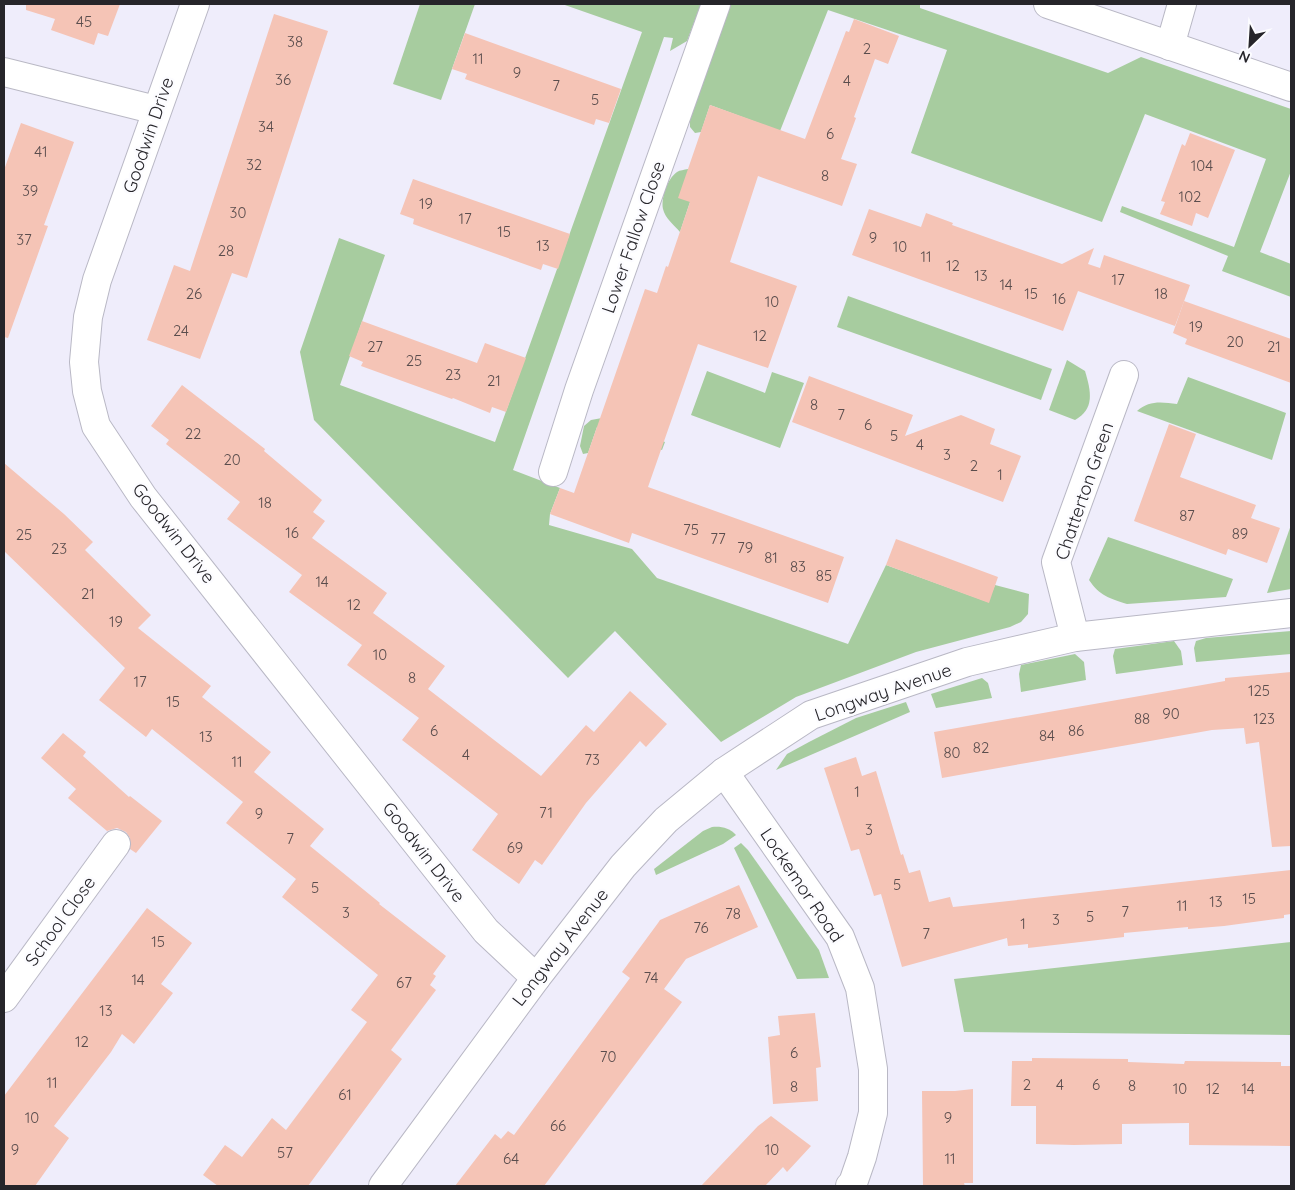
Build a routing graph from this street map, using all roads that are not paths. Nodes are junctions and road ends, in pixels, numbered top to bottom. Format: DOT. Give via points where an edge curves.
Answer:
graph roads {
  1 [pos="194,4"];
  2 [pos="716,4"];
  3 [pos="1048,4"];
  4 [pos="1182,4"];
  5 [pos="1170,46"];
  6 [pos="4,72"];
  7 [pos="1291,87"];
  8 [pos="156,110"];
  9 [pos="1124,375"];
  10 [pos="553,472"];
  11 [pos="1291,614"];
  12 [pos="1075,637"];
  13 [pos="724,772"];
  14 [pos="116,844"];
  15 [pos="536,978"];
  16 [pos="4,998"];
  17 [pos="852,1185"];
  18 [pos="383,1186"];
  1 -- 8 [label="street, Goodwin Drive"];
  2 -- 10 [label="street, Lower Fallow Close"];
  3 -- 5 [label="street"];
  4 -- 5 [label="street"];
  5 -- 7 [label="street"];
  6 -- 8 [label="street"];
  8 -- 15 [label="street, Goodwin Drive" via="97,280 88,317 84,362 96,426 143,497 486,931"];
  9 -- 12 [label="street, Chatterton Green" via="1056,562"];
  11 -- 12 [label="street, Longway Avenue"];
  12 -- 13 [label="street, Longway Avenue" via="967,662 811,715"];
  13 -- 15 [label="street, Longway Avenue" via="666,820 623,866"];
  13 -- 17 [label="street, Lockemor Road" via="840,937 860,988 872,1069 873,1113"];
  14 -- 16 [label="street, School Close"];
  15 -- 18 [label="street, Longway Avenue"];
}
